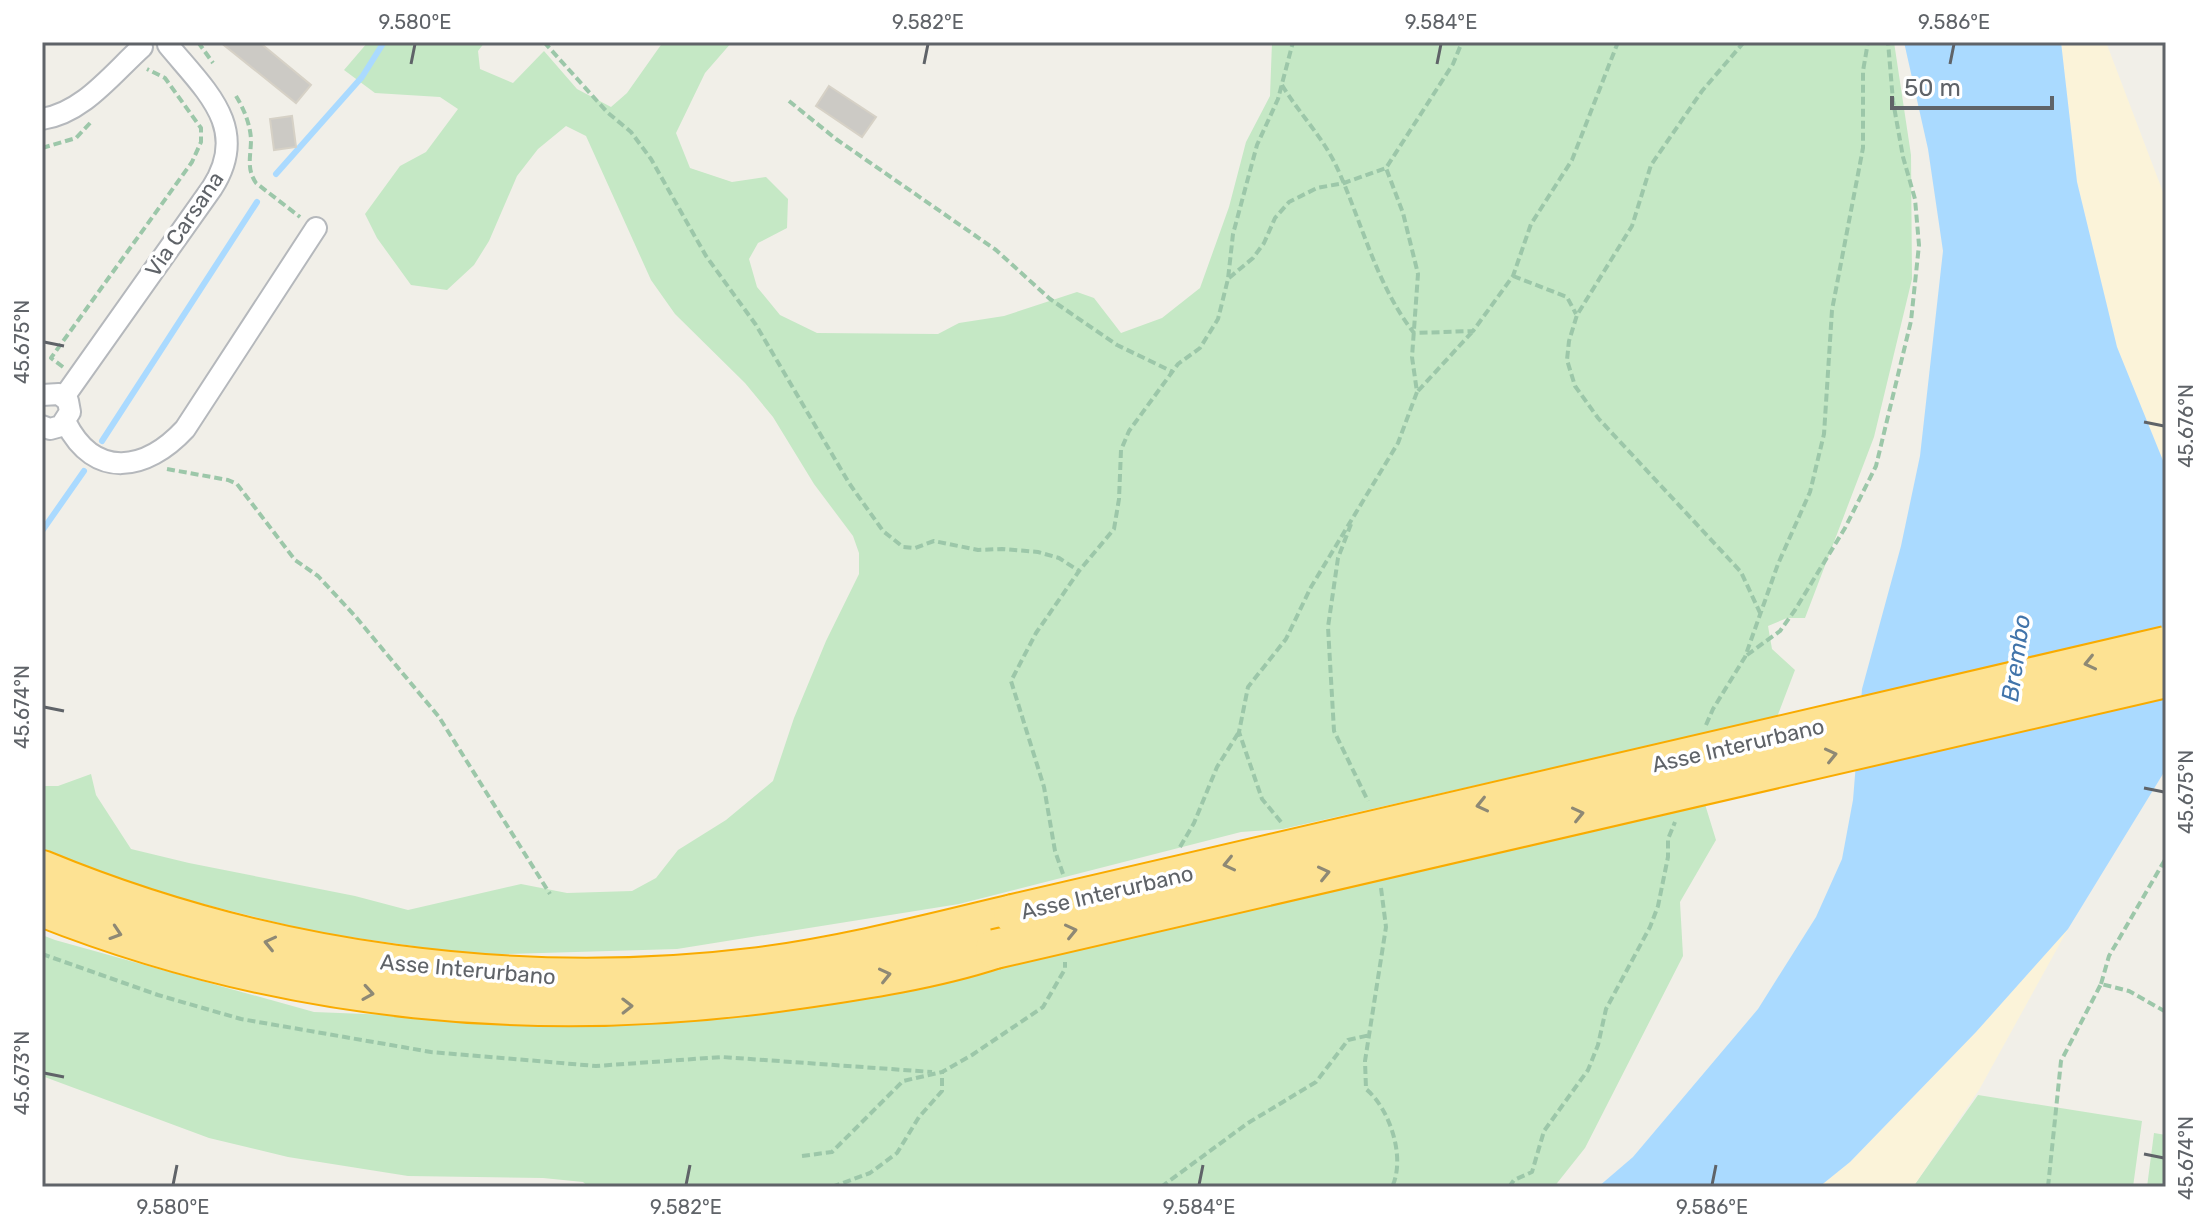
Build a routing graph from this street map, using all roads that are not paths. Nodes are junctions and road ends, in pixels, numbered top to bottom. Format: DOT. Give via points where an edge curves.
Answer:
graph roads {
  1 [pos="168,44"];
  2 [pos="140,45"];
  3 [pos="42,119"];
  4 [pos="316,228"];
  5 [pos="42,395"];
  6 [pos="64,397"];
  7 [pos="66,423"];
  8 [pos="42,426"];
  9 [pos="2166,646"];
  10 [pos="2166,678"];
  11 [pos="42,870"];
  12 [pos="42,907"];
  1 -- 2 [label="street, Via Carsana" via="158,51"];
  1 -- 6 [label="street, Via Carsana" via="219,109 227,136 224,166"];
  2 -- 3 [label="street, Via Carsana" via="73,110"];
  4 -- 7 [label="street" via="185,429 155,454 133,462 104,461 76,443"];
  5 -- 6 [label="street"];
  6 -- 7 [label="street" via="70,412"];
  7 -- 8 [label="street" via="56,429"];
  9 -- 11 [label="highway, Asse Interurbano, one-way, bridge" via="851,952 737,969 584,978 380,963 255,939 156,912"];
  12 -- 10 [label="highway, Asse Interurbano, one-way, bridge" via="183,953 326,987 432,1002 539,1008 672,1005 859,980"];
}
